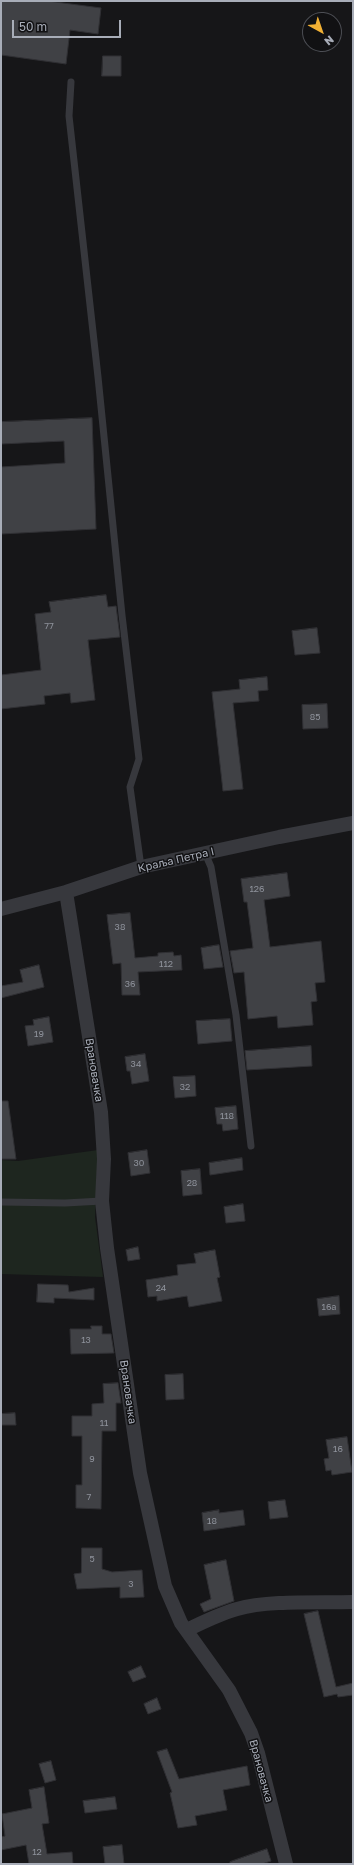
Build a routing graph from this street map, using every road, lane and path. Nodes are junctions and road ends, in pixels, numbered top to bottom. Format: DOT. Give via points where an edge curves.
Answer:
graph roads {
  1 [pos="71,82"];
  2 [pos="353,823"];
  3 [pos="205,853"];
  4 [pos="141,867"];
  5 [pos="66,892"];
  6 [pos="1,909"];
  7 [pos="251,1146"];
  8 [pos="102,1201"];
  9 [pos="1,1202"];
  10 [pos="353,1602"];
  11 [pos="187,1630"];
  12 [pos="286,1864"];
  1 -- 4 [label="lane" via="69,116 139,759 130,787"];
  2 -- 3 [label="street, Краља Петра I"];
  3 -- 4 [label="street, Краља Петра I"];
  3 -- 7 [label="lane" via="211,868 236,1015"];
  4 -- 5 [label="street, Краља Петра I"];
  5 -- 6 [label="street, Краља Петра I"];
  5 -- 8 [label="street, Врановачка" via="101,1112 104,1159"];
  8 -- 9 [label="lane"];
  8 -- 11 [label="street, Врановачка" via="140,1473 165,1586 181,1623"];
  10 -- 11 [label="street" via="266,1604 238,1608"];
  11 -- 12 [label="street, Врановачка" via="229,1690 251,1733"];
}
